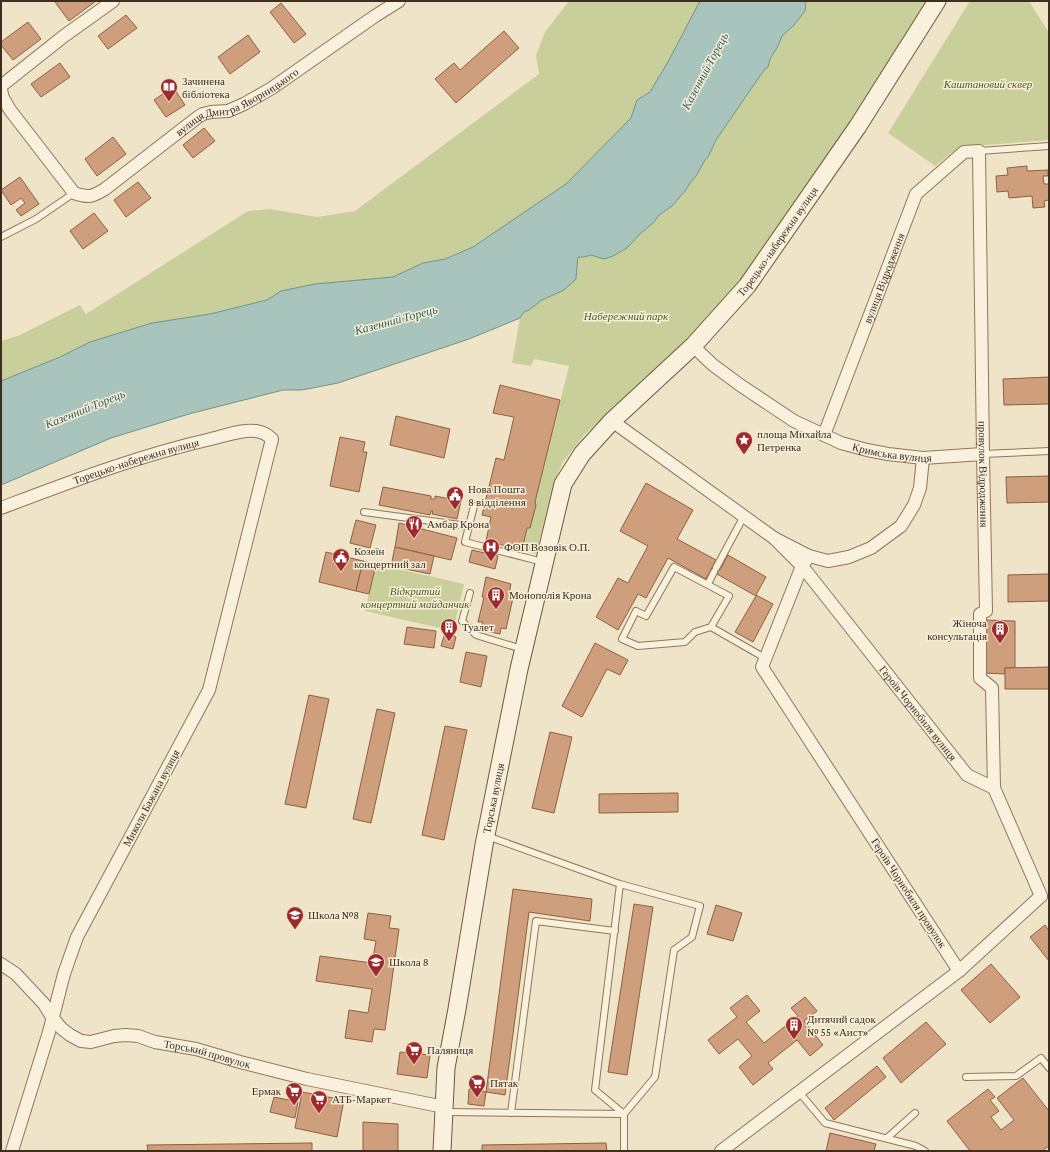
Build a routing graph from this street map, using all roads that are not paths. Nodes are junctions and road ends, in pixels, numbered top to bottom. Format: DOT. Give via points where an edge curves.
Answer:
graph roads {
  1 [pos="113,1"];
  2 [pos="400,1"];
  3 [pos="937,1"];
  4 [pos="1,86"];
  5 [pos="1,90"];
  6 [pos="1049,146"];
  7 [pos="980,151"];
  8 [pos="74,193"];
  9 [pos="1,237"];
  10 [pos="693,346"];
  11 [pos="612,421"];
  12 [pos="824,435"];
  13 [pos="272,439"];
  14 [pos="1049,450"];
  15 [pos="582,454"];
  16 [pos="983,454"];
  17 [pos="922,458"];
  18 [pos="474,506"];
  19 [pos="1,508"];
  20 [pos="364,512"];
  21 [pos="744,516"];
  22 [pos="468,526"];
  23 [pos="806,561"];
  24 [pos="544,562"];
  25 [pos="708,584"];
  26 [pos="470,593"];
  27 [pos="712,627"];
  28 [pos="524,650"];
  29 [pos="765,658"];
  30 [pos="994,788"];
  31 [pos="486,835"];
  32 [pos="620,884"];
  33 [pos="1045,899"];
  34 [pos="615,931"];
  35 [pos="1,964"];
  36 [pos="959,971"];
  37 [pos="52,1016"];
  38 [pos="1049,1068"];
  39 [pos="966,1077"];
  40 [pos="799,1092"];
  41 [pos="444,1109"];
  42 [pos="512,1112"];
  43 [pos="915,1113"];
  44 [pos="624,1114"];
  45 [pos="887,1138"];
  46 [pos="12,1151"];
  47 [pos="442,1151"];
  48 [pos="624,1151"];
  49 [pos="721,1151"];
  50 [pos="925,1151"];
  1 -- 4 [label="street"];
  2 -- 8 [label="street, вулиця Дмитра Яворницького" via="272,88 244,104 198,117 96,195 85,197"];
  3 -- 10 [label="main road, Торецько-набережна вулиця" via="858,126 752,280"];
  5 -- 8 [label="street" via="10,110"];
  6 -- 7 [label="lane"];
  7 -- 12 [label="street, вулиця Відродження" via="964,152 916,194"];
  7 -- 16 [label="street, провулок Відродження"];
  8 -- 9 [label="lane" via="36,219"];
  10 -- 11 [label="main road, Торецько-набережна вулиця"];
  10 -- 12 [label="street, Кримська вулиця" via="740,385 794,421"];
  11 -- 15 [label="main road, Торецько-набережна вулиця"];
  11 -- 21 [label="street"];
  12 -- 17 [label="street, Кримська вулиця" via="867,450"];
  13 -- 19 [label="street, Торецько-набережна вулиця" via="265,433 255,431 193,443 154,453"];
  13 -- 37 [label="street, Миколи Бажана вулиця" via="209,690 77,937"];
  14 -- 16 [label="lane, Кримська вулиця"];
  15 -- 24 [label="main road, Торська вулиця" via="563,484"];
  16 -- 17 [label="street, Кримська вулиця"];
  16 -- 30 [label="street, провулок Відродження" via="986,611 980,614 980,678 992,688"];
  17 -- 23 [label="street" via="920,488 914,505 901,526 871,548 849,557 828,561"];
  18 -- 22 [label="lane"];
  20 -- 22 [label="lane"];
  21 -- 23 [label="street"];
  21 -- 25 [label="lane"];
  22 -- 24 [label="lane" via="464,542"];
  23 -- 29 [label="street"];
  23 -- 30 [label="street, Героїв Чорнобиля вулиця" via="967,775"];
  24 -- 28 [label="main road, Торська вулиця"];
  25 -- 27 [label="lane" via="729,596"];
  25 -- 27 [label="lane" via="674,567 646,616 636,611 622,639 638,646 685,642 695,632"];
  26 -- 28 [label="lane" via="462,621 476,636"];
  27 -- 29 [label="lane"];
  28 -- 31 [label="main road, Торська вулиця"];
  29 -- 36 [label="street, Героїв Чорнобиля провулок" via="762,667"];
  30 -- 33 [label="street"];
  31 -- 32 [label="lane"];
  31 -- 41 [label="main road, Торська вулиця" via="446,1068"];
  32 -- 34 [label="lane"];
  32 -- 44 [label="lane" via="700,906 692,937 674,950 656,1077"];
  33 -- 36 [label="street"];
  34 -- 42 [label="lane" via="536,921"];
  34 -- 44 [label="lane" via="595,1090"];
  35 -- 37 [label="street, Торський провулок" via="16,974"];
  36 -- 40 [label="street"];
  37 -- 41 [label="street, Торський провулок" via="61,1028 81,1041 91,1042 114,1036 138,1036 307,1079"];
  37 -- 46 [label="street, Миколи Бажана вулиця"];
  38 -- 39 [label="lane" via="1041,1058 1016,1076"];
  40 -- 45 [label="lane" via="825,1123"];
  40 -- 49 [label="street"];
  41 -- 42 [label="lane"];
  41 -- 47 [label="main road, Торська вулиця"];
  42 -- 44 [label="lane"];
  43 -- 45 [label="lane"];
  44 -- 48 [label="lane"];
  45 -- 50 [label="lane"];
}
